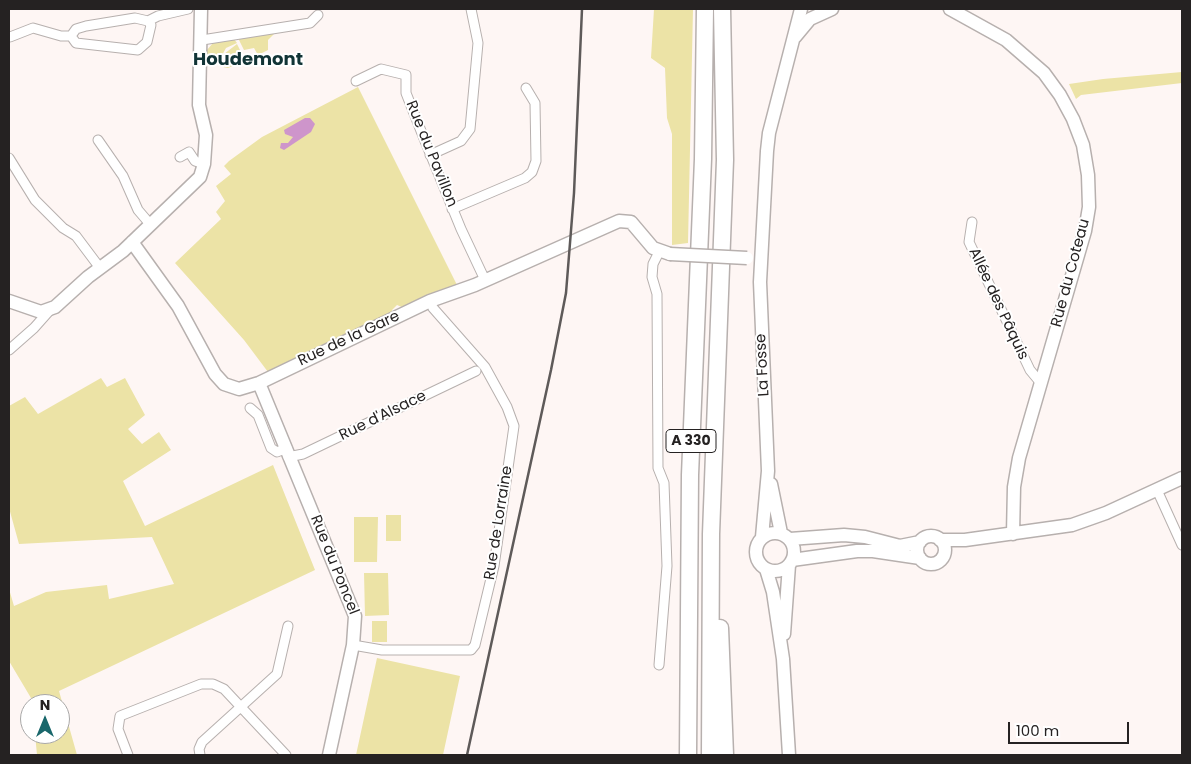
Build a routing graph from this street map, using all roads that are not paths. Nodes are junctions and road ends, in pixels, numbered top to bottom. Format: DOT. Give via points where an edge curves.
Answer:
graph roads {
  1 [pos="188,9"];
  2 [pos="201,9"];
  3 [pos="472,9"];
  4 [pos="704,9"];
  5 [pos="722,9"];
  6 [pos="801,9"];
  7 [pos="828,9"];
  8 [pos="950,9"];
  9 [pos="318,15"];
  10 [pos="148,21"];
  11 [pos="71,36"];
  12 [pos="10,37"];
  13 [pos="202,40"];
  14 [pos="792,41"];
  15 [pos="356,81"];
  16 [pos="526,88"];
  17 [pos="98,140"];
  18 [pos="430,155"];
  19 [pos="180,157"];
  20 [pos="9,158"];
  21 [pos="204,164"];
  22 [pos="452,209"];
  23 [pos="972,222"];
  24 [pos="150,224"];
  25 [pos="132,242"];
  26 [pos="664,253"];
  27 [pos="761,259"];
  28 [pos="100,268"];
  29 [pos="485,280"];
  30 [pos="9,301"];
  31 [pos="430,301"];
  32 [pos="50,310"];
  33 [pos="9,350"];
  34 [pos="476,371"];
  35 [pos="1040,382"];
  36 [pos="259,383"];
  37 [pos="250,408"];
  38 [pos="288,452"];
  39 [pos="768,472"];
  40 [pos="1182,478"];
  41 [pos="1157,490"];
  42 [pos="711,534"];
  43 [pos="1013,534"];
  44 [pos="785,536"];
  45 [pos="762,537"];
  46 [pos="940,540"];
  47 [pos="965,540"];
  48 [pos="920,542"];
  49 [pos="1182,546"];
  50 [pos="944,555"];
  51 [pos="920,558"];
  52 [pos="791,562"];
  53 [pos="766,569"];
  54 [pos="288,626"];
  55 [pos="354,645"];
  56 [pos="783,659"];
  57 [pos="659,665"];
  58 [pos="688,686"];
  59 [pos="241,706"];
  60 [pos="790,752"];
  61 [pos="128,755"];
  62 [pos="200,755"];
  63 [pos="286,755"];
  64 [pos="329,755"];
  65 [pos="677,755"];
  66 [pos="688,755"];
  67 [pos="710,755"];
  68 [pos="726,755"];
  1 -- 10 [label="street"];
  2 -- 13 [label="street"];
  3 -- 18 [label="street" via="478,43 470,130 461,141"];
  4 -- 58 [label="highway, A 330" via="703,159 690,475"];
  5 -- 42 [label="highway, A 330" via="725,160"];
  6 -- 14 [label="street, La Fosse"];
  7 -- 14 [label="street" via="810,19"];
  8 -- 35 [label="street, Rue du Coteau" via="1006,40 1031,60 1060,95 1083,145 1089,187 1085,231"];
  9 -- 13 [label="street" via="310,23"];
  10 -- 11 [label="street" via="135,18 86,26 76,29"];
  10 -- 11 [label="street" via="151,25 147,42 138,50 76,43"];
  11 -- 12 [label="street" via="33,28"];
  13 -- 21 [label="street" via="199,105 206,135"];
  14 -- 27 [label="street, La Fosse" via="769,133"];
  15 -- 18 [label="street, Rue du Pavillon" via="381,69 406,75 406,93"];
  16 -- 22 [label="street" via="535,103 536,161 532,172 525,178"];
  17 -- 24 [label="street" via="123,176 138,210"];
  18 -- 22 [label="street, Rue du Pavillon"];
  19 -- 21 [label="street" via="189,152 195,161"];
  20 -- 28 [label="street" via="35,200 63,228 76,236"];
  21 -- 24 [label="street" via="196,182"];
  22 -- 29 [label="street, Rue du Pavillon"];
  23 -- 35 [label="street, Allée des Pâquis" via="969,242 1030,370"];
  24 -- 25 [label="street"];
  25 -- 28 [label="street"];
  25 -- 36 [label="street, Rue de la Gare" via="178,306 221,381 239,389"];
  26 -- 27 [label="street, bridge"];
  26 -- 29 [label="street, Rue de la Gare" via="650,244 631,222 622,220"];
  26 -- 57 [label="street" via="653,264 652,277 657,294 658,468 664,483 667,566"];
  27 -- 39 [label="street, La Fosse"];
  28 -- 32 [label="street"];
  29 -- 31 [label="street, Rue de la Gare"];
  30 -- 32 [label="street" via="38,311"];
  31 -- 36 [label="street, Rue de la Gare"];
  31 -- 55 [label="street, Rue de Lorraine" via="484,367 507,406 514,426 496,560 473,649 382,650"];
  32 -- 33 [label="street"];
  34 -- 38 [label="street, Rue d'Alsace" via="303,454"];
  35 -- 43 [label="street, Rue du Coteau" via="1018,464"];
  36 -- 38 [label="street, Rue du Poncel"];
  37 -- 38 [label="street" via="258,415 271,448 277,452"];
  38 -- 55 [label="street, Rue du Poncel" via="353,608 356,622"];
  39 -- 44 [label="street, La Fosse"];
  39 -- 45 [label="street, La Fosse"];
  40 -- 41 [label="street"];
  41 -- 43 [label="street" via="1082,522"];
  41 -- 49 [label="street"];
  42 -- 67 [label="highway, A 330"];
  42 -- 68 [label="highway" via="718,584"];
  43 -- 47 [label="street"];
  44 -- 45 [label="street" via="771,533"];
  44 -- 48 [label="street" via="849,536 900,546"];
  44 -- 52 [label="street" via="794,549"];
  45 -- 53 [label="street" via="756,551 758,561"];
  46 -- 47 [label="street"];
  46 -- 48 [label="street" via="931,536"];
  46 -- 50 [label="street"];
  47 -- 50 [label="street"];
  48 -- 51 [label="street" via="917,550"];
  50 -- 51 [label="street" via="933,563 926,563"];
  51 -- 52 [label="street" via="865,551"];
  52 -- 53 [label="street" via="781,570"];
  52 -- 56 [label="street"];
  53 -- 56 [label="street" via="773,592"];
  54 -- 59 [label="street" via="277,674"];
  55 -- 64 [label="street, Rue du Poncel"];
  56 -- 60 [label="street"];
  58 -- 65 [label="highway" via="680,704"];
  58 -- 66 [label="highway, A 330"];
  59 -- 61 [label="street" via="224,689 213,684 201,684 124,714 118,720 118,729"];
  59 -- 62 [label="street" via="202,742"];
  59 -- 63 [label="street"];
}
